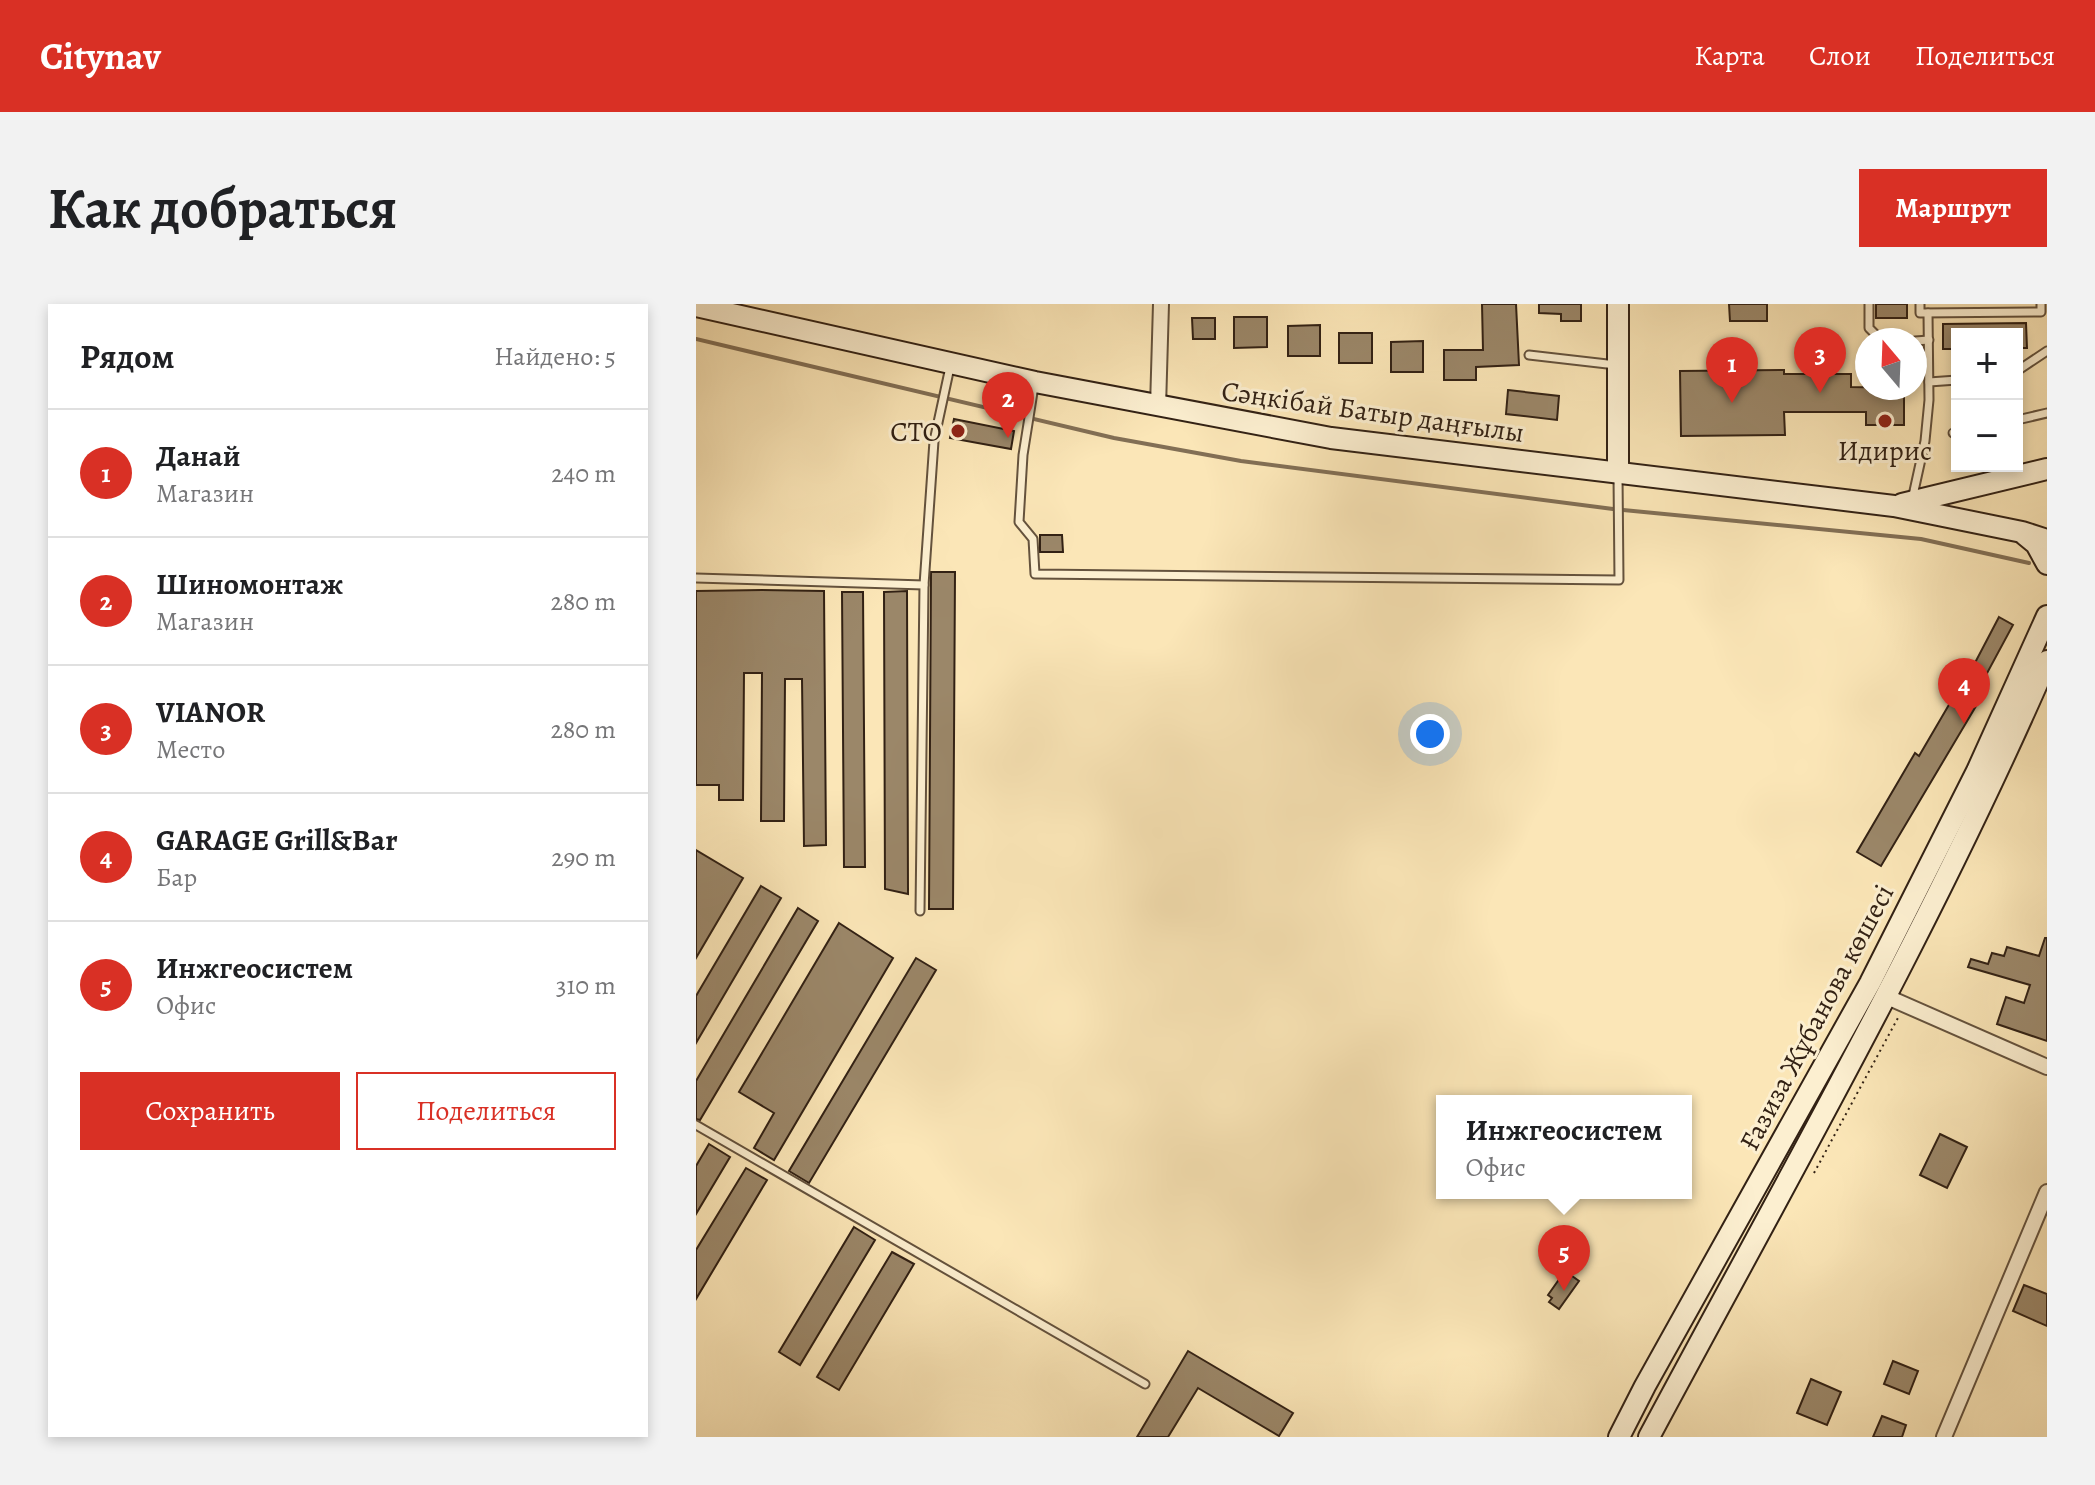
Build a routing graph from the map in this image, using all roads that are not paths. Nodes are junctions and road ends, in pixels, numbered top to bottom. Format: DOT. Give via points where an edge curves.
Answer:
graph roads {
  1 [pos="1161,304"];
  2 [pos="1618,304"];
  3 [pos="1869,304"];
  4 [pos="1920,304"];
  5 [pos="2041,304"];
  6 [pos="696,306"];
  7 [pos="1928,313"];
  8 [pos="1869,328"];
  9 [pos="1929,340"];
  10 [pos="2047,351"];
  11 [pos="1529,355"];
  12 [pos="950,365"];
  13 [pos="1618,365"];
  14 [pos="2023,367"];
  15 [pos="1951,380"];
  16 [pos="1035,382"];
  17 [pos="1929,382"];
  18 [pos="1158,407"];
  19 [pos="2047,413"];
  20 [pos="2023,419"];
  21 [pos="2047,469"];
  22 [pos="1618,472"];
  23 [pos="1903,504"];
  24 [pos="2022,532"];
  25 [pos="2047,540"];
  26 [pos="2047,564"];
  27 [pos="696,578"];
  28 [pos="924,585"];
  29 [pos="2047,616"];
  30 [pos="2047,661"];
  31 [pos="1986,776"];
  32 [pos="920,911"];
  33 [pos="1895,1001"];
  34 [pos="2047,1067"];
  35 [pos="696,1125"];
  36 [pos="2047,1192"];
  37 [pos="1145,1384"];
  38 [pos="1619,1437"];
  39 [pos="1649,1437"];
  40 [pos="1944,1437"];
  1 -- 18 [label="street"];
  2 -- 13 [label="street"];
  3 -- 8 [label="lane"];
  4 -- 7 [label="lane" via="1920,313"];
  5 -- 7 [label="lane" via="2041,312"];
  6 -- 12 [label="street, Сәңкібай Батыр даңғылы"];
  7 -- 9 [label="lane"];
  9 -- 17 [label="lane"];
  10 -- 14 [label="lane"];
  11 -- 13 [label="lane"];
  12 -- 16 [label="street, Сәңкібай Батыр даңғылы"];
  12 -- 28 [label="lane" via="934,441"];
  13 -- 22 [label="street"];
  15 -- 17 [label="lane"];
  16 -- 18 [label="street, Сәңкібай Батыр даңғылы"];
  16 -- 22 [label="lane" via="1019,522 1033,539 1035,574 1619,580"];
  17 -- 23 [label="lane" via="1925,441"];
  18 -- 22 [label="street, Сәңкібай Батыр даңғылы" via="1331,438"];
  19 -- 20 [label="lane"];
  21 -- 23 [label="street"];
  22 -- 23 [label="street, Сәңкібай Батыр даңғылы"];
  23 -- 24 [label="street, Сәңкібай Батыр даңғылы"];
  24 -- 25 [label="street, Сәңкібай Батыр даңғылы"];
  24 -- 26 [label="street"];
  27 -- 28 [label="lane"];
  28 -- 32 [label="lane"];
  29 -- 31 [label="street, Ғазиза Жұбанова көшесі"];
  30 -- 31 [label="street, Ғазиза Жұбанова көшесі"];
  31 -- 33 [label="street, Ғазиза Жұбанова көшесі"];
  31 -- 38 [label="street, Ғазиза Жұбанова көшесі"];
  33 -- 34 [label="street"];
  33 -- 39 [label="street, Ғазиза Жұбанова көшесі"];
  35 -- 37 [label="lane"];
  36 -- 40 [label="street"];
}
